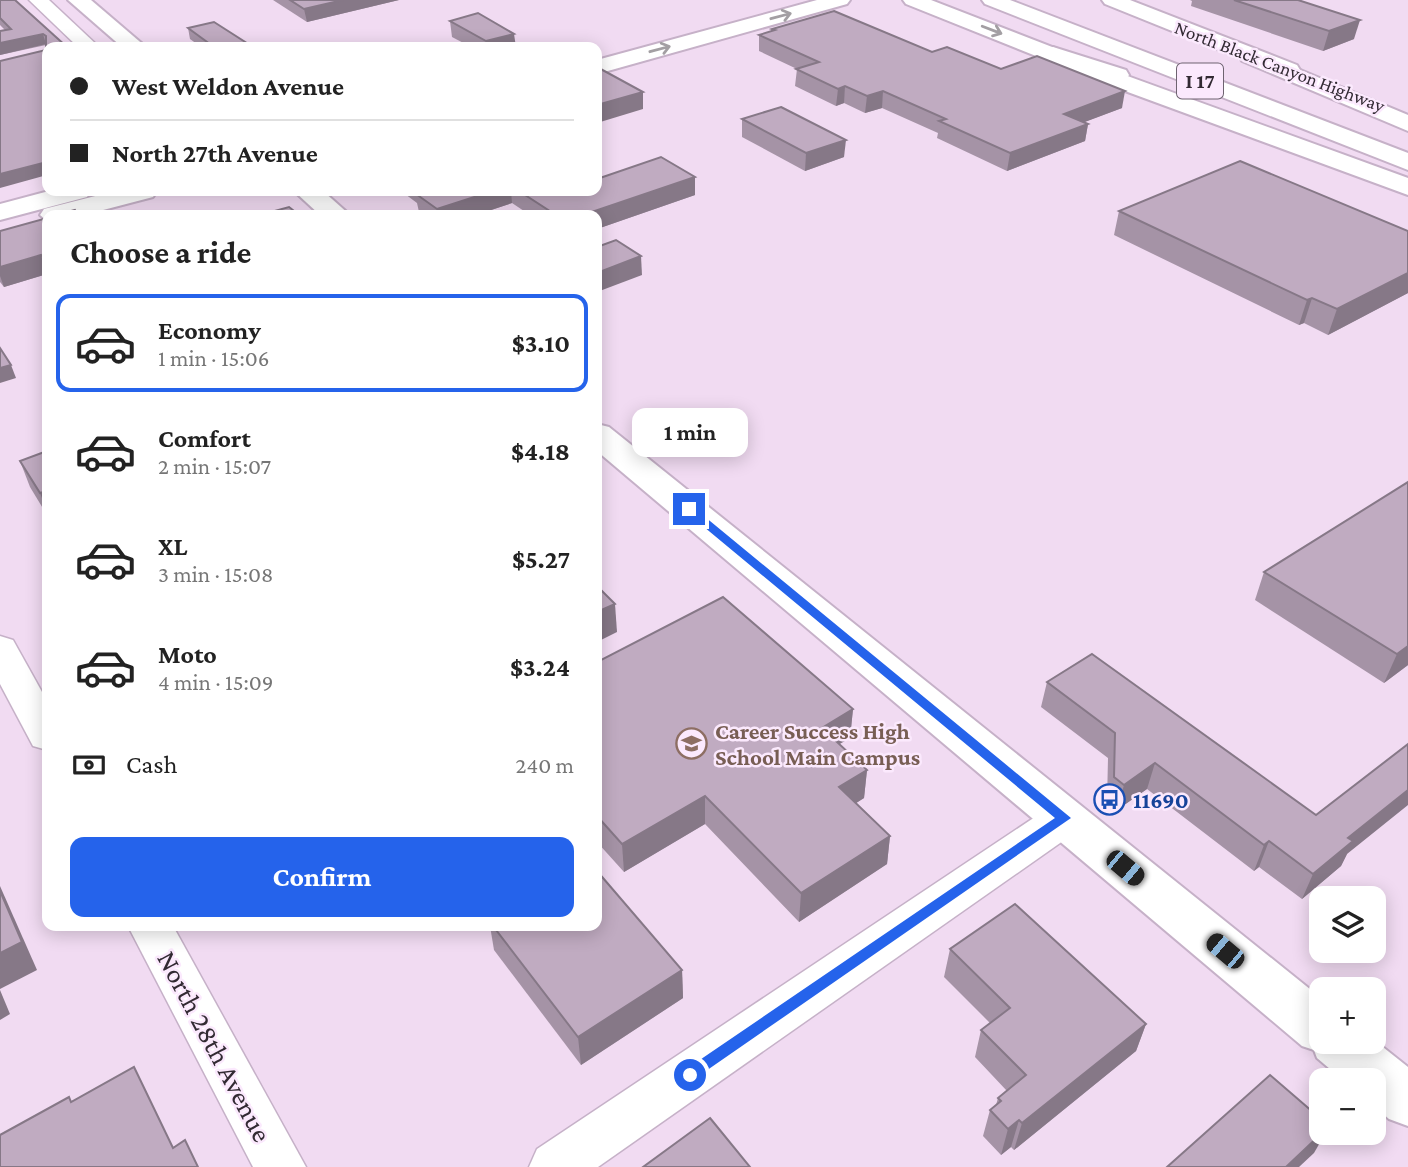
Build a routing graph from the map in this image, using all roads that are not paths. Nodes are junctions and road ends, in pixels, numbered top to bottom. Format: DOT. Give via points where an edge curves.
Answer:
graph roads {
  1 [pos="38,0"];
  2 [pos="78,0"];
  3 [pos="840,0"];
  4 [pos="913,0"];
  5 [pos="992,0"];
  6 [pos="1020,0"];
  7 [pos="1037,0"];
  8 [pos="1112,0"];
  9 [pos="712,14"];
  10 [pos="77,42"];
  11 [pos="129,42"];
  12 [pos="602,45"];
  13 [pos="1054,54"];
  14 [pos="1250,56"];
  15 [pos="602,66"];
  16 [pos="1408,116"];
  17 [pos="1408,124"];
  18 [pos="1408,139"];
  19 [pos="1408,148"];
  20 [pos="1408,162"];
  21 [pos="1408,178"];
  22 [pos="1408,187"];
  23 [pos="59,196"];
  24 [pos="125,196"];
  25 [pos="313,196"];
  26 [pos="73,210"];
  27 [pos="330,210"];
  28 [pos="0,212"];
  29 [pos="42,218"];
  30 [pos="0,230"];
  31 [pos="602,438"];
  32 [pos="0,649"];
  33 [pos="42,727"];
  34 [pos="1065,818"];
  35 [pos="153,931"];
  36 [pos="1309,1019"];
  37 [pos="1352,1054"];
  38 [pos="1408,1101"];
  39 [pos="280,1167"];
  40 [pos="555,1167"];
  1 -- 10 [label="street"];
  2 -- 11 [label="main road"];
  15 -- 3 [label="main road, one-way"];
  4 -- 13 [label="main road, one-way"];
  5 -- 20 [label="main road, I 17"];
  6 -- 19 [label="main road"];
  7 -- 18 [label="main road, I 17"];
  8 -- 14 [label="main road, North Black Canyon Highway"];
  9 -- 12 [label="main road"];
  13 -- 21 [label="main road"];
  13 -- 22 [label="main road"];
  14 -- 16 [label="main road, North Black Canyon Highway"];
  14 -- 17 [label="main road"];
  23 -- 28 [label="main road"];
  24 -- 26 [label="main road"];
  25 -- 27 [label="main road"];
  29 -- 30 [label="main road"];
  31 -- 34 [label="main road"];
  32 -- 33 [label="street"];
  34 -- 36 [label="main road"];
  34 -- 40 [label="street"];
  35 -- 39 [label="street, North 28th Avenue"];
  37 -- 38 [label="main road"];
}
